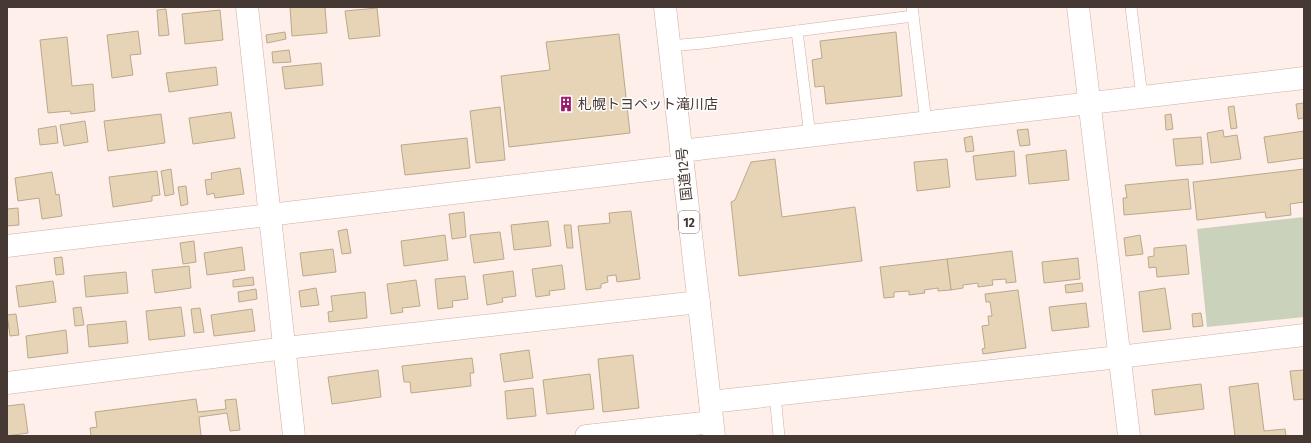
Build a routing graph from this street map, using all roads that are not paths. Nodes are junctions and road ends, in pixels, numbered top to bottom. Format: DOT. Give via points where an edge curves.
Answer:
graph roads {
  1 [pos="246,7"];
  2 [pos="665,7"];
  3 [pos="1078,7"];
  4 [pos="1131,7"];
  5 [pos="913,11"];
  6 [pos="797,31"];
  7 [pos="669,46"];
  8 [pos="1304,78"];
  9 [pos="1142,97"];
  10 [pos="1089,103"];
  11 [pos="926,122"];
  12 [pos="810,136"];
  13 [pos="682,159"];
  14 [pos="270,216"];
  15 [pos="7,246"];
  16 [pos="699,302"];
  17 [pos="1304,335"];
  18 [pos="286,348"];
  19 [pos="1119,357"];
  20 [pos="7,383"];
  21 [pos="775,395"];
  22 [pos="712,420"];
  23 [pos="294,436"];
  24 [pos="586,436"];
  25 [pos="779,436"];
  26 [pos="1129,436"];
  1 -- 14 [label="main road"];
  2 -- 7 [label="main road, 国道12号 / 12"];
  3 -- 10 [label="main road"];
  4 -- 9 [label="lane"];
  5 -- 6 [label="lane"];
  5 -- 11 [label="lane"];
  6 -- 7 [label="lane"];
  6 -- 12 [label="lane"];
  7 -- 13 [label="main road, 国道12号 / 12"];
  8 -- 9 [label="main road"];
  9 -- 10 [label="main road"];
  10 -- 11 [label="main road"];
  10 -- 19 [label="main road"];
  11 -- 12 [label="main road"];
  12 -- 13 [label="main road"];
  13 -- 14 [label="main road"];
  13 -- 16 [label="main road, 国道12号 / 12"];
  14 -- 15 [label="main road"];
  14 -- 18 [label="main road"];
  16 -- 18 [label="main road"];
  16 -- 22 [label="main road, 国道12号 / 12"];
  17 -- 19 [label="main road"];
  18 -- 20 [label="main road"];
  18 -- 23 [label="main road"];
  19 -- 21 [label="main road"];
  19 -- 26 [label="main road"];
  21 -- 22 [label="main road"];
  21 -- 25 [label="lane"];
  22 -- 24 [label="main road"];
}
